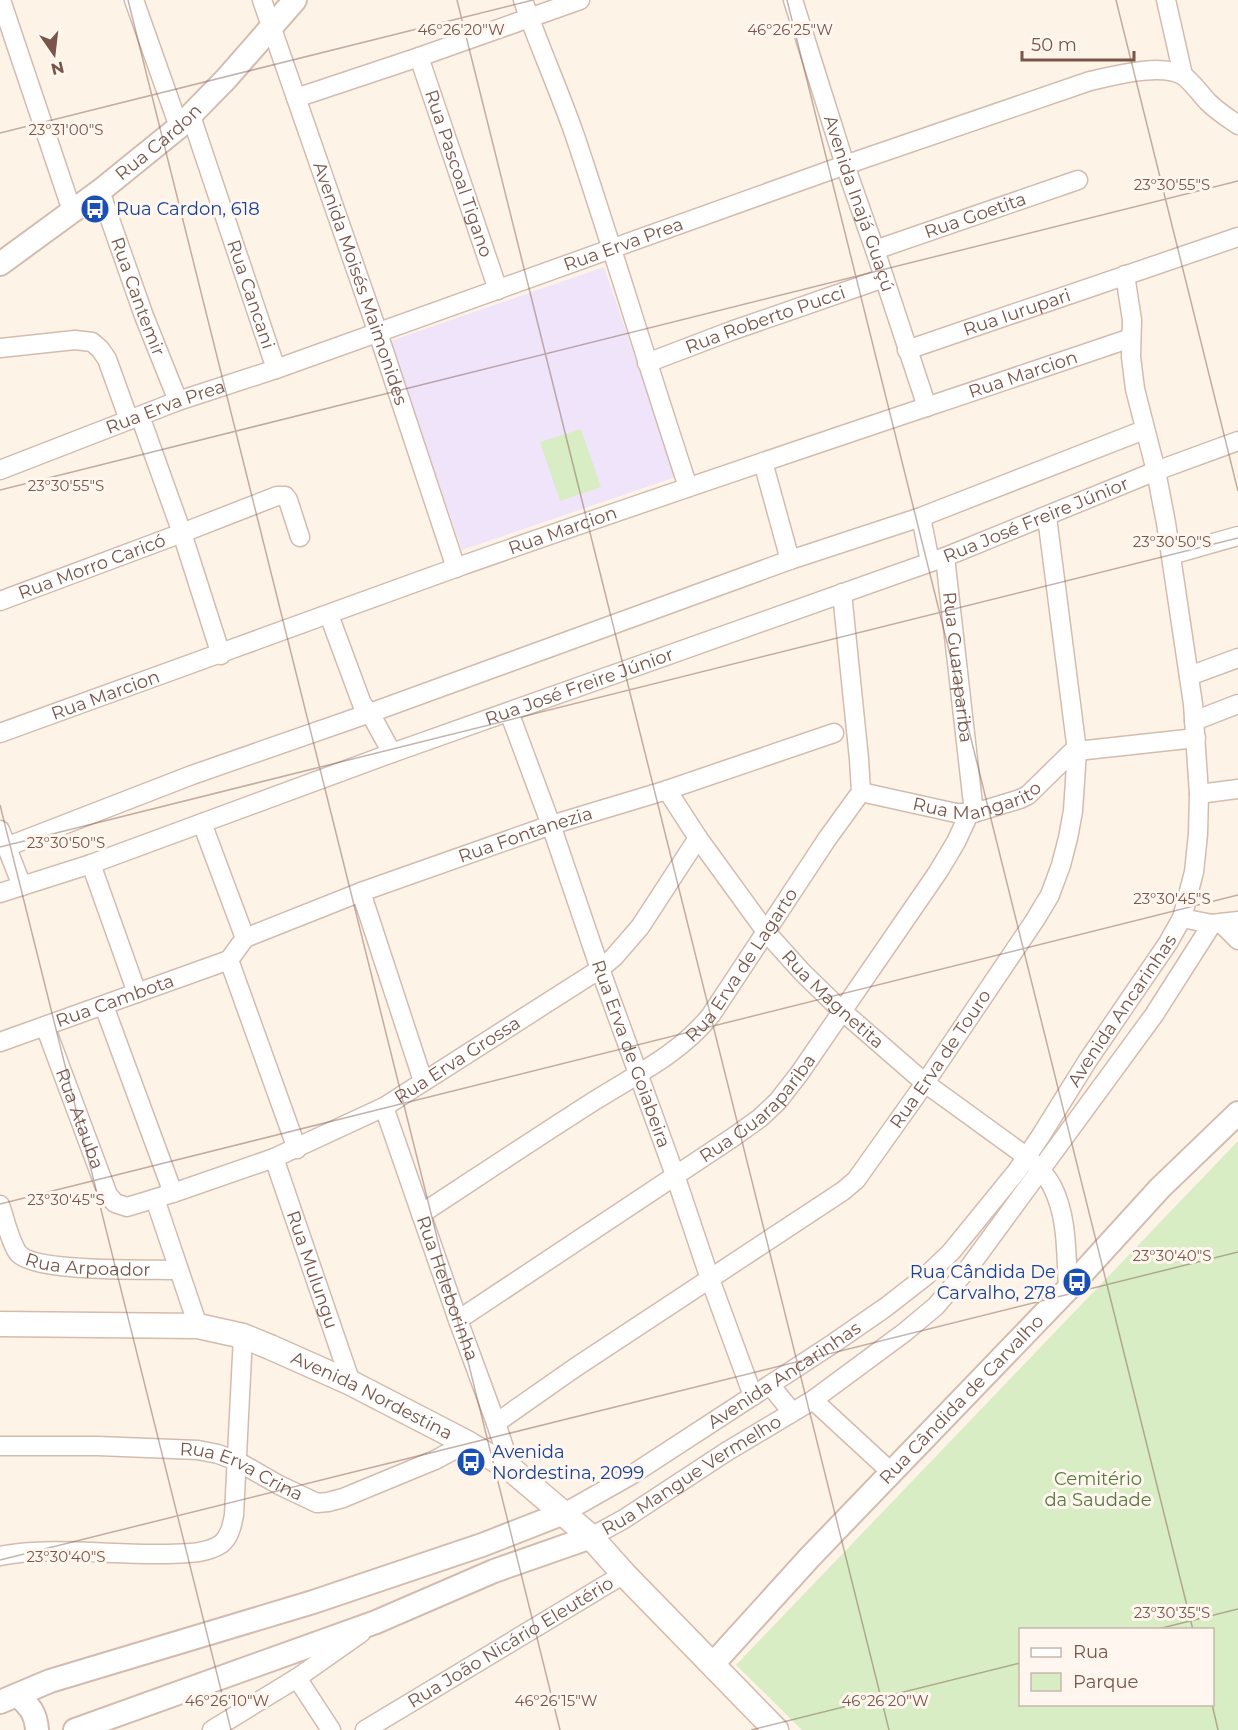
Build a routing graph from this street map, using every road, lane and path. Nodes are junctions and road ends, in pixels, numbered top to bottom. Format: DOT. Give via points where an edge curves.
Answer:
graph roads {
  1 [pos="1,0"];
  2 [pos="134,0"];
  3 [pos="262,0"];
  4 [pos="295,0"];
  5 [pos="580,0"];
  6 [pos="793,0"];
  7 [pos="1166,0"];
  8 [pos="526,9"];
  9 [pos="271,27"];
  10 [pos="419,57"];
  11 [pos="1183,75"];
  12 [pos="296,98"];
  13 [pos="185,122"];
  14 [pos="1238,125"];
  15 [pos="845,165"];
  16 [pos="1078,180"];
  17 [pos="100,191"];
  18 [pos="72,211"];
  19 [pos="1238,237"];
  20 [pos="612,250"];
  21 [pos="875,250"];
  22 [pos="0,264"];
  23 [pos="1125,275"];
  24 [pos="884,278"];
  25 [pos="498,290"];
  26 [pos="378,333"];
  27 [pos="1131,338"];
  28 [pos="0,348"];
  29 [pos="907,350"];
  30 [pos="647,363"];
  31 [pos="276,369"];
  32 [pos="178,401"];
  33 [pos="927,407"];
  34 [pos="135,418"];
  35 [pos="1144,430"];
  36 [pos="1238,441"];
  37 [pos="763,462"];
  38 [pos="0,470"];
  39 [pos="1156,471"];
  40 [pos="688,487"];
  41 [pos="921,517"];
  42 [pos="1047,517"];
  43 [pos="182,533"];
  44 [pos="1238,536"];
  45 [pos="300,537"];
  46 [pos="1172,555"];
  47 [pos="938,559"];
  48 [pos="790,560"];
  49 [pos="456,568"];
  50 [pos="842,593"];
  51 [pos="0,601"];
  52 [pos="329,615"];
  53 [pos="221,655"];
  54 [pos="1238,658"];
  55 [pos="1189,676"];
  56 [pos="1238,704"];
  57 [pos="509,712"];
  58 [pos="370,713"];
  59 [pos="1195,730"];
  60 [pos="0,733"];
  61 [pos="834,733"];
  62 [pos="1076,749"];
  63 [pos="392,753"];
  64 [pos="1238,789"];
  65 [pos="667,790"];
  66 [pos="861,792"];
  67 [pos="1199,794"];
  68 [pos="972,813"];
  69 [pos="202,823"];
  70 [pos="551,825"];
  71 [pos="698,838"];
  72 [pos="3,839"];
  73 [pos="91,864"];
  74 [pos="22,886"];
  75 [pos="362,892"];
  76 [pos="0,893"];
  77 [pos="1182,918"];
  78 [pos="1224,923"];
  79 [pos="767,933"];
  80 [pos="245,938"];
  81 [pos="1238,940"];
  82 [pos="229,960"];
  83 [pos="600,969"];
  84 [pos="137,993"];
  85 [pos="104,1006"];
  86 [pos="841,1010"];
  87 [pos="45,1026"];
  88 [pos="0,1042"];
  89 [pos="1088,1060"];
  90 [pos="638,1073"];
  91 [pos="1108,1076"];
  92 [pos="423,1081"];
  93 [pos="925,1083"];
  94 [pos="384,1107"];
  95 [pos="1238,1113"];
  96 [pos="297,1149"];
  97 [pos="274,1158"];
  98 [pos="1034,1163"];
  99 [pos="675,1175"];
  100 [pos="173,1193"];
  101 [pos="155,1199"];
  102 [pos="0,1205"];
  103 [pos="421,1214"];
  104 [pos="178,1270"];
  105 [pos="710,1279"];
  106 [pos="1068,1289"];
  107 [pos="458,1320"];
  108 [pos="0,1324"];
  109 [pos="198,1326"];
  110 [pos="243,1336"];
  111 [pos="351,1383"];
  112 [pos="770,1385"];
  113 [pos="753,1396"];
  114 [pos="813,1400"];
  115 [pos="792,1412"];
  116 [pos="496,1423"];
  117 [pos="467,1443"];
  118 [pos="0,1446"];
  119 [pos="237,1461"];
  120 [pos="511,1469"];
  121 [pos="891,1472"];
  122 [pos="564,1513"];
  123 [pos="591,1537"];
  124 [pos="0,1556"];
  125 [pos="624,1574"];
  126 [pos="376,1622"];
  127 [pos="713,1664"];
  128 [pos="297,1678"];
  129 [pos="8,1698"];
  130 [pos="772,1729"];
  131 [pos="37,1730"];
  132 [pos="75,1730"];
  133 [pos="212,1730"];
  134 [pos="332,1730"];
  135 [pos="365,1730"];
  1 -- 18 [label="street"];
  2 -- 13 [label="street, Rua Cancani"];
  3 -- 9 [label="street, Avenida Moisés Maimonides"];
  4 -- 9 [label="street, Rua Cardon"];
  5 -- 8 [label="street"];
  6 -- 15 [label="street, Avenida Inajá Guaçú"];
  7 -- 11 [label="street"];
  8 -- 10 [label="street"];
  8 -- 20 [label="street" via="574,133"];
  9 -- 12 [label="street, Avenida Moisés Maimonides"];
  9 -- 13 [label="street, Rua Cardon"];
  10 -- 12 [label="street"];
  10 -- 25 [label="street, Rua Pascoal Tigano"];
  11 -- 14 [label="street" via="1211,105"];
  11 -- 15 [label="street, Rua Erva Prea" via="1154,70 1090,81"];
  12 -- 26 [label="street, Avenida Moisés Maimonides"];
  13 -- 17 [label="street, Rua Cardon"];
  13 -- 31 [label="street, Rua Cancani"];
  15 -- 20 [label="street, Rua Erva Prea"];
  15 -- 21 [label="street, Avenida Inajá Guaçú"];
  16 -- 21 [label="street, Rua Goetita"];
  17 -- 18 [label="street, Rua Cardon"];
  17 -- 32 [label="street, Rua Cantemir"];
  18 -- 22 [label="street, Rua Cardon"];
  19 -- 23 [label="street, Rua Iurupari"];
  20 -- 25 [label="street, Rua Erva Prea"];
  20 -- 30 [label="street"];
  21 -- 24 [label="street, Avenida Inajá Guaçú"];
  23 -- 27 [label="street, Avenida Ancarinhas"];
  23 -- 29 [label="street, Rua Iurupari"];
  24 -- 29 [label="street, Avenida Inajá Guaçú"];
  24 -- 30 [label="street, Rua Roberto Pucci"];
  25 -- 26 [label="street, Rua Erva Prea"];
  26 -- 31 [label="street, Rua Erva Prea"];
  26 -- 49 [label="street, Avenida Moisés Maimonides"];
  27 -- 33 [label="street, Rua Marcion"];
  27 -- 35 [label="street, Avenida Ancarinhas" via="1132,372"];
  28 -- 34 [label="street, Rua Morro Caricó" via="75,340 92,342 107,359"];
  29 -- 33 [label="street, Avenida Inajá Guaçú"];
  30 -- 40 [label="street"];
  31 -- 32 [label="street, Rua Erva Prea"];
  32 -- 34 [label="street, Rua Erva Prea"];
  33 -- 37 [label="street, Rua Marcion"];
  34 -- 38 [label="street, Rua Erva Prea"];
  34 -- 43 [label="street, Rua Morro Caricó"];
  35 -- 39 [label="street, Avenida Ancarinhas"];
  35 -- 41 [label="street"];
  36 -- 39 [label="street, Rua José Freire Júnior"];
  37 -- 40 [label="street, Rua Marcion"];
  37 -- 48 [label="street"];
  39 -- 42 [label="street, Rua José Freire Júnior"];
  39 -- 46 [label="street, Avenida Ancarinhas"];
  40 -- 49 [label="street, Rua Marcion"];
  41 -- 47 [label="street, Rua Guarapariba"];
  41 -- 48 [label="street"];
  42 -- 47 [label="street, Rua José Freire Júnior"];
  42 -- 62 [label="street, Rua Erva de Touro"];
  43 -- 45 [label="street, Rua Morro Caricó" via="282,495 288,500"];
  43 -- 51 [label="street, Rua Morro Caricó"];
  43 -- 53 [label="street, Rua Morro Caricó"];
  44 -- 46 [label="street"];
  46 -- 55 [label="street, Avenida Ancarinhas"];
  47 -- 50 [label="street, Rua José Freire Júnior"];
  47 -- 68 [label="street, Rua Guarapariba"];
  48 -- 58 [label="street"];
  49 -- 52 [label="street, Rua Marcion"];
  50 -- 57 [label="street, Rua José Freire Júnior"];
  50 -- 66 [label="street"];
  52 -- 53 [label="street, Rua Marcion"];
  52 -- 58 [label="street" via="362,704"];
  53 -- 60 [label="street, Rua Marcion"];
  54 -- 55 [label="street"];
  55 -- 59 [label="street, Avenida Ancarinhas"];
  56 -- 59 [label="street"];
  57 -- 63 [label="street, Rua José Freire Júnior"];
  57 -- 70 [label="street, Rua Erva de Goiabeira"];
  58 -- 63 [label="street"];
  58 -- 72 [label="street"];
  59 -- 62 [label="street"];
  59 -- 67 [label="street, Avenida Ancarinhas"];
  61 -- 65 [label="street, Rua Fontanezia"];
  62 -- 68 [label="street, Rua Mangarito" via="1028,795"];
  62 -- 93 [label="street, Rua Erva de Touro" via="1068,838 1050,895"];
  63 -- 69 [label="street, Rua José Freire Júnior"];
  64 -- 67 [label="street"];
  65 -- 70 [label="street, Rua Fontanezia"];
  65 -- 71 [label="street, Rua Magnetita"];
  66 -- 68 [label="street, Rua Mangarito"];
  66 -- 79 [label="street, Rua Erva de Lagarto"];
  67 -- 77 [label="street, Avenida Ancarinhas" via="1197,855"];
  68 -- 86 [label="street, Rua Guarapariba" via="938,872"];
  69 -- 73 [label="street, Rua José Freire Júnior"];
  69 -- 80 [label="street"];
  70 -- 75 [label="street, Rua Fontanezia"];
  70 -- 83 [label="street, Rua Erva de Goiabeira"];
  71 -- 79 [label="street, Rua Magnetita"];
  71 -- 83 [label="street, Rua Erva Grossa" via="640,927"];
  72 -- 74 [label="street"];
  73 -- 74 [label="street, Rua José Freire Júnior"];
  73 -- 84 [label="street"];
  74 -- 76 [label="street, Rua José Freire Júnior"];
  75 -- 80 [label="street, Rua Fontanezia"];
  75 -- 92 [label="street"];
  77 -- 78 [label="street"];
  77 -- 89 [label="street, Avenida Ancarinhas"];
  78 -- 81 [label="street"];
  78 -- 91 [label="street, Rua Mangue Vermelho"];
  79 -- 86 [label="street, Rua Magnetita"];
  79 -- 90 [label="street, Rua Erva de Lagarto" via="700,1029 667,1057"];
  80 -- 82 [label="street"];
  82 -- 84 [label="street, Rua Cambota"];
  82 -- 96 [label="street"];
  83 -- 90 [label="street, Rua Erva de Goiabeira"];
  83 -- 92 [label="street, Rua Erva Grossa"];
  84 -- 85 [label="street, Rua Cambota"];
  85 -- 87 [label="street, Rua Cambota"];
  85 -- 100 [label="street"];
  86 -- 93 [label="street, Rua Magnetita"];
  86 -- 99 [label="street, Rua Guarapariba" via="778,1101 760,1118"];
  87 -- 88 [label="street, Rua Cambota"];
  87 -- 101 [label="street, Rua Atauba" via="108,1195 115,1203 127,1207"];
  89 -- 91 [label="street"];
  89 -- 98 [label="street, Avenida Ancarinhas"];
  90 -- 99 [label="street, Rua Erva de Goiabeira"];
  90 -- 103 [label="street, Rua Erva de Lagarto"];
  91 -- 98 [label="street, Rua Mangue Vermelho"];
  92 -- 94 [label="street, Rua Erva Grossa"];
  93 -- 98 [label="street, Rua Magnetita"];
  93 -- 105 [label="street, Rua Erva de Touro" via="856,1180"];
  94 -- 96 [label="street, Rua Erva Grossa"];
  94 -- 103 [label="street, Rua Heleborinha"];
  95 -- 106 [label="street, Rua Cândida de Carvalho" via="1160,1188"];
  96 -- 97 [label="street, Rua Erva Grossa"];
  97 -- 100 [label="street, Rua Erva Grossa"];
  97 -- 111 [label="street, Rua Mulungu"];
  98 -- 106 [label="street" via="1051,1184 1061,1212"];
  98 -- 112 [label="street, Avenida Ancarinhas" via="927,1275"];
  98 -- 114 [label="street, Rua Mangue Vermelho" via="970,1266 936,1306"];
  99 -- 105 [label="street, Rua Erva de Goiabeira"];
  99 -- 107 [label="street, Rua Guarapariba"];
  100 -- 101 [label="street, Rua Erva Grossa"];
  101 -- 104 [label="street"];
  102 -- 104 [label="street, Rua Arpoador" via="18,1252 31,1261 70,1267"];
  103 -- 107 [label="street, Rua Heleborinha"];
  104 -- 109 [label="street"];
  105 -- 113 [label="street, Rua Erva de Goiabeira"];
  105 -- 116 [label="street, Rua Erva de Touro"];
  106 -- 121 [label="street, Rua Cândida de Carvalho"];
  107 -- 116 [label="street, Rua Heleborinha"];
  108 -- 109 [label="main road, Avenida Nordestina"];
  109 -- 110 [label="main road, Avenida Nordestina"];
  110 -- 111 [label="main road, Avenida Nordestina"];
  110 -- 119 [label="street"];
  111 -- 117 [label="main road, Avenida Nordestina"];
  112 -- 113 [label="street, Avenida Ancarinhas"];
  112 -- 115 [label="street, Rua Mangue Vermelho"];
  113 -- 122 [label="street, Avenida Ancarinhas" via="633,1474"];
  114 -- 115 [label="street, Rua Mangue Vermelho"];
  114 -- 121 [label="street"];
  115 -- 123 [label="street, Rua Mangue Vermelho"];
  116 -- 120 [label="street, Rua Heleborinha"];
  117 -- 119 [label="street, Rua Erva Crina" via="343,1498 317,1503"];
  117 -- 120 [label="main road, Avenida Nordestina"];
  118 -- 119 [label="street, Rua Erva Crina" via="198,1450"];
  119 -- 124 [label="street" via="231,1527 225,1540 207,1551"];
  120 -- 122 [label="main road, Avenida Nordestina"];
  121 -- 127 [label="street, Rua Cândida de Carvalho"];
  122 -- 123 [label="main road, Avenida Nordestina"];
  122 -- 129 [label="street" via="313,1602 61,1678"];
  123 -- 125 [label="main road, Avenida Nordestina"];
  123 -- 126 [label="street" via="494,1571"];
  125 -- 127 [label="main road, Avenida Nordestina"];
  125 -- 135 [label="street, Rua João Nicário Eleutério"];
  126 -- 128 [label="street"];
  126 -- 132 [label="street"];
  127 -- 130 [label="main road, Avenida Nordestina"];
  128 -- 133 [label="street"];
  128 -- 134 [label="street"];
  129 -- 131 [label="street" via="31,1708"];
}
